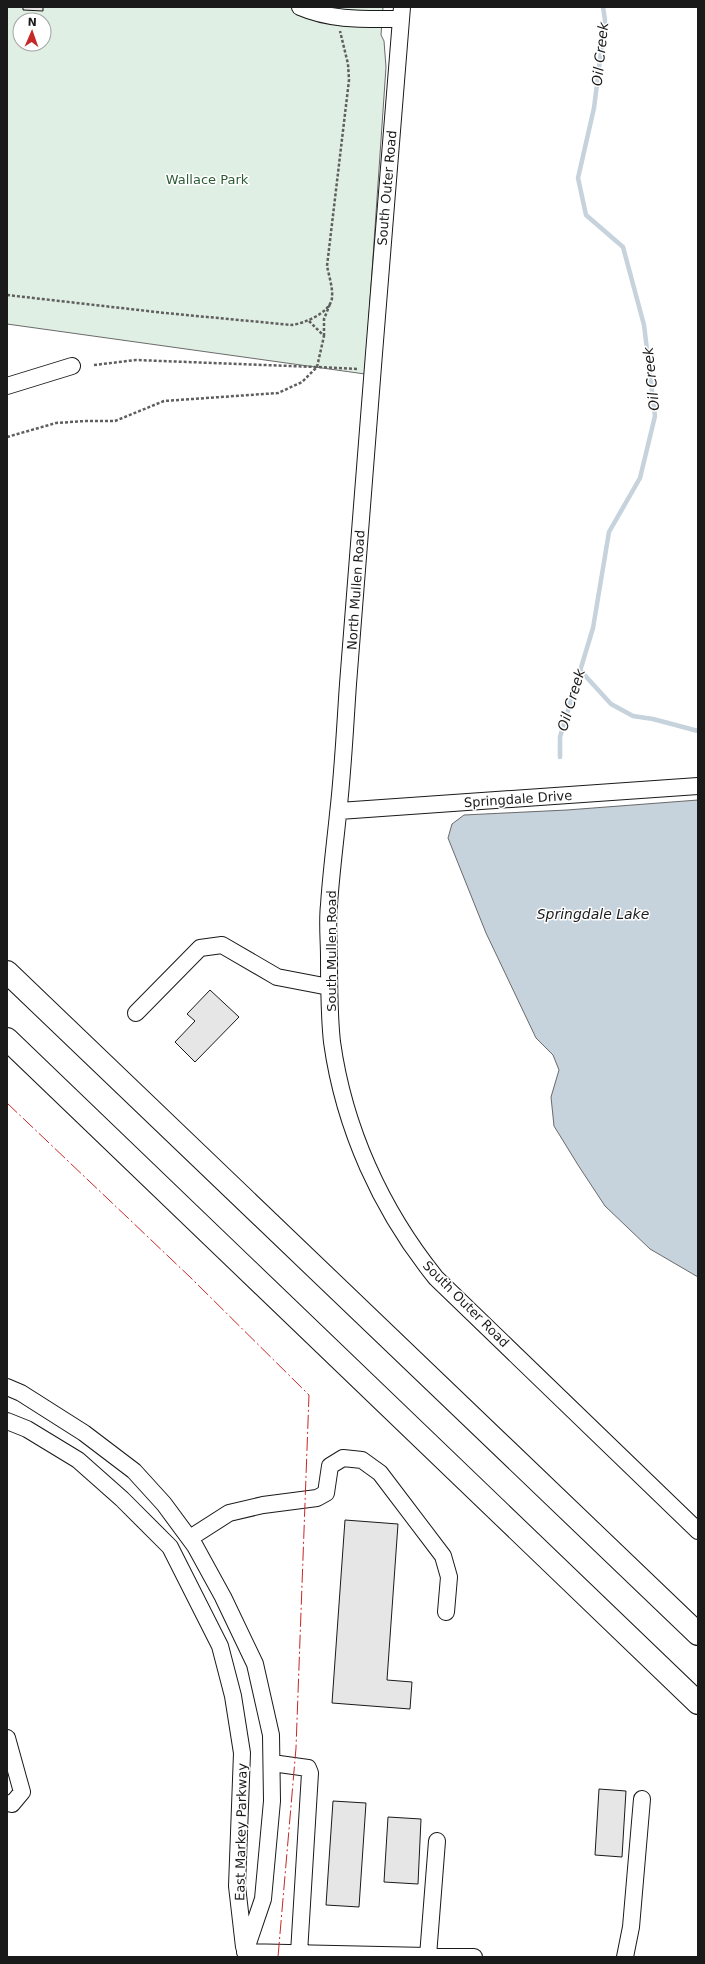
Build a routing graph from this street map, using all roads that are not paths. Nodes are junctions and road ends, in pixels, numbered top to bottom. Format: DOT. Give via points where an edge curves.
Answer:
graph roads {
  1 [pos="300,7"];
  2 [pos="401,13"];
  3 [pos="72,366"];
  4 [pos="372,369"];
  5 [pos="7,386"];
  6 [pos="698,786"];
  7 [pos="339,811"];
  8 [pos="7,972"];
  9 [pos="329,987"];
  10 [pos="136,1013"];
  11 [pos="330,1019"];
  12 [pos="7,1039"];
  13 [pos="7,1387"];
  14 [pos="7,1421"];
  15 [pos="698,1531"];
  16 [pos="190,1538"];
  17 [pos="446,1612"];
  18 [pos="698,1634"];
  19 [pos="698,1703"];
  20 [pos="7,1738"];
  21 [pos="272,1763"];
  22 [pos="642,1799"];
  23 [pos="7,1803"];
  24 [pos="437,1841"];
  25 [pos="299,1953"];
  26 [pos="245,1954"];
  27 [pos="428,1956"];
  28 [pos="474,1957"];
  29 [pos="625,1957"];
  1 -- 2 [label="street" via="341,18"];
  2 -- 4 [label="street, South Outer Road"];
  3 -- 5 [label="street"];
  4 -- 7 [label="street, North Mullen Road"];
  6 -- 7 [label="street, Springdale Drive"];
  7 -- 9 [label="street, South Mullen Road" via="328,906"];
  8 -- 18 [label="highway"];
  9 -- 10 [label="street" via="277,977 222,945 200,948"];
  9 -- 11 [label="street, South Mullen Road"];
  11 -- 15 [label="street, South Outer Road" via="339,1082 364,1158 401,1230 424,1263 436,1278"];
  12 -- 19 [label="highway"];
  13 -- 16 [label="street, East Markey Parkway" via="21,1393 84,1433 134,1471"];
  14 -- 26 [label="street, East Markey Parkway" via="26,1429 78,1460 170,1547 220,1646 233,1696 242,1753 237,1886"];
  16 -- 17 [label="street" via="229,1513 263,1504 317,1498 326,1493 330,1466 343,1458 362,1460 380,1473 443,1556 449,1577"];
  16 -- 21 [label="street, East Markey Parkway" via="224,1597 255,1664 271,1735"];
  20 -- 23 [label="street" via="22,1792 12,1804"];
  21 -- 25 [label="street" via="308,1768 310,1773"];
  21 -- 26 [label="street, East Markey Parkway" via="272,1801 263,1899"];
  22 -- 29 [label="street" via="631,1927"];
  24 -- 27 [label="street"];
  25 -- 26 [label="street"];
  25 -- 27 [label="street"];
  27 -- 28 [label="street"];
}
